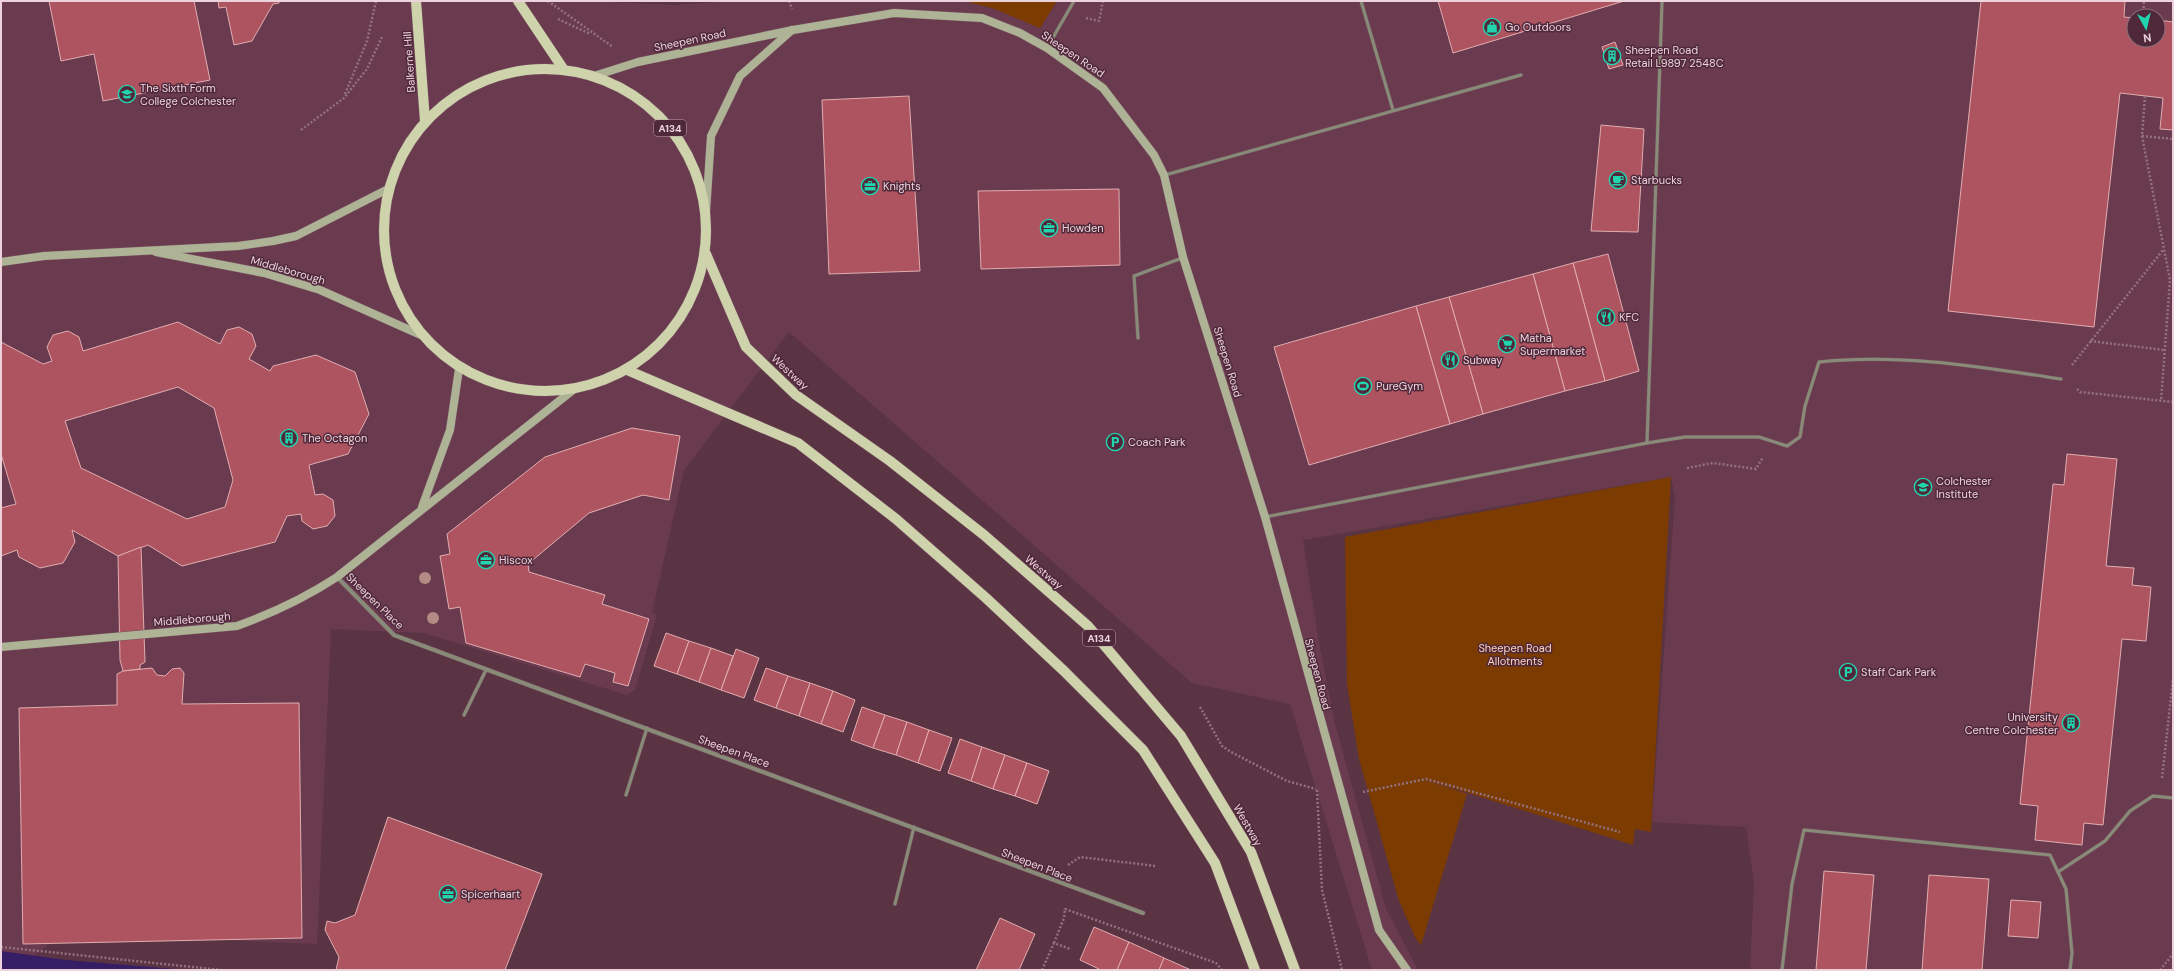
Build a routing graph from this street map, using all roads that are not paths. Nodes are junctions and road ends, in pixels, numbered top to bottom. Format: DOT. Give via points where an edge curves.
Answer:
graph roads {
  1 [pos="416,1"];
  2 [pos="518,1"];
  3 [pos="1074,1"];
  4 [pos="1362,1"];
  5 [pos="1662,1"];
  6 [pos="793,30"];
  7 [pos="1047,48"];
  8 [pos="564,70"];
  9 [pos="1521,75"];
  10 [pos="594,76"];
  11 [pos="1393,110"];
  12 [pos="425,122"];
  13 [pos="1164,175"];
  14 [pos="388,189"];
  15 [pos="706,212"];
  16 [pos="142,250"];
  17 [pos="706,254"];
  18 [pos="1183,257"];
  19 [pos="1,262"];
  20 [pos="421,335"];
  21 [pos="1138,338"];
  22 [pos="460,370"];
  23 [pos="627,370"];
  24 [pos="2061,379"];
  25 [pos="572,390"];
  26 [pos="1647,443"];
  27 [pos="422,508"];
  28 [pos="1265,517"];
  29 [pos="337,577"];
  30 [pos="1,647"];
  31 [pos="486,670"];
  32 [pos="464,715"];
  33 [pos="647,728"];
  34 [pos="626,795"];
  35 [pos="2173,798"];
  36 [pos="914,827"];
  37 [pos="2058,872"];
  38 [pos="895,904"];
  39 [pos="1143,912"];
  40 [pos="1255,970"];
  41 [pos="1295,970"];
  42 [pos="1407,970"];
  43 [pos="1782,970"];
  44 [pos="2070,970"];
  1 -- 12 [label="main road, Balkerne Hill"];
  2 -- 8 [label="main road"];
  3 -- 7 [label="lane"];
  4 -- 11 [label="lane"];
  5 -- 26 [label="lane"];
  6 -- 7 [label="street, Sheepen Road" via="894,13 982,18 1020,33"];
  6 -- 10 [label="street, Sheepen Road" via="638,62"];
  6 -- 15 [label="street" via="740,76 711,136"];
  7 -- 13 [label="street, Sheepen Road" via="1103,88 1154,155"];
  8 -- 10 [label="main road, A134"];
  8 -- 12 [label="main road, A134" via="526,69 491,78 462,91"];
  9 -- 11 [label="lane"];
  10 -- 15 [label="main road, A134" via="648,106 674,132 700,181"];
  11 -- 13 [label="lane"];
  12 -- 14 [label="main road, A134" via="408,144"];
  13 -- 18 [label="street, Sheepen Road"];
  14 -- 16 [label="street, Middleborough" via="296,236 238,246"];
  14 -- 20 [label="main road, A134" via="383,225 386,264 395,293"];
  15 -- 17 [label="main road, A134"];
  16 -- 19 [label="street, Middleborough" via="44,256"];
  16 -- 20 [label="street, Middleborough" via="264,273 320,290"];
  17 -- 23 [label="main road, A134" via="696,291 678,323 660,345"];
  17 -- 41 [label="main road, Westway / A134" via="746,347 796,395 890,461 984,535 1088,626 1181,736 1251,852"];
  18 -- 21 [label="lane" via="1134,276"];
  18 -- 28 [label="street, Sheepen Road"];
  20 -- 22 [label="main road, A134"];
  22 -- 25 [label="main road, A134" via="516,390"];
  22 -- 27 [label="street" via="450,430"];
  23 -- 25 [label="main road, A134"];
  23 -- 40 [label="main road" via="798,443 896,519 1064,671 1143,750 1215,863"];
  24 -- 26 [label="lane" via="1986,368 1915,362 1849,359 1819,362 1805,406 1800,437 1788,446 1759,437 1692,437"];
  25 -- 27 [label="street, Middleborough"];
  26 -- 28 [label="lane"];
  27 -- 29 [label="street, Middleborough"];
  28 -- 42 [label="street, Sheepen Road" via="1379,930"];
  29 -- 30 [label="street, Middleborough" via="304,598 237,626"];
  29 -- 31 [label="street, Sheepen Place" via="394,635"];
  31 -- 32 [label="lane"];
  31 -- 33 [label="street, Sheepen Place"];
  33 -- 34 [label="lane"];
  33 -- 36 [label="street, Sheepen Place"];
  35 -- 37 [label="lane" via="2152,796 2130,811 2105,841"];
  36 -- 38 [label="lane"];
  36 -- 39 [label="street, Sheepen Place"];
  37 -- 43 [label="lane" via="2050,855 1804,830 1792,884"];
  37 -- 44 [label="lane" via="2066,889 2072,954"];
}
